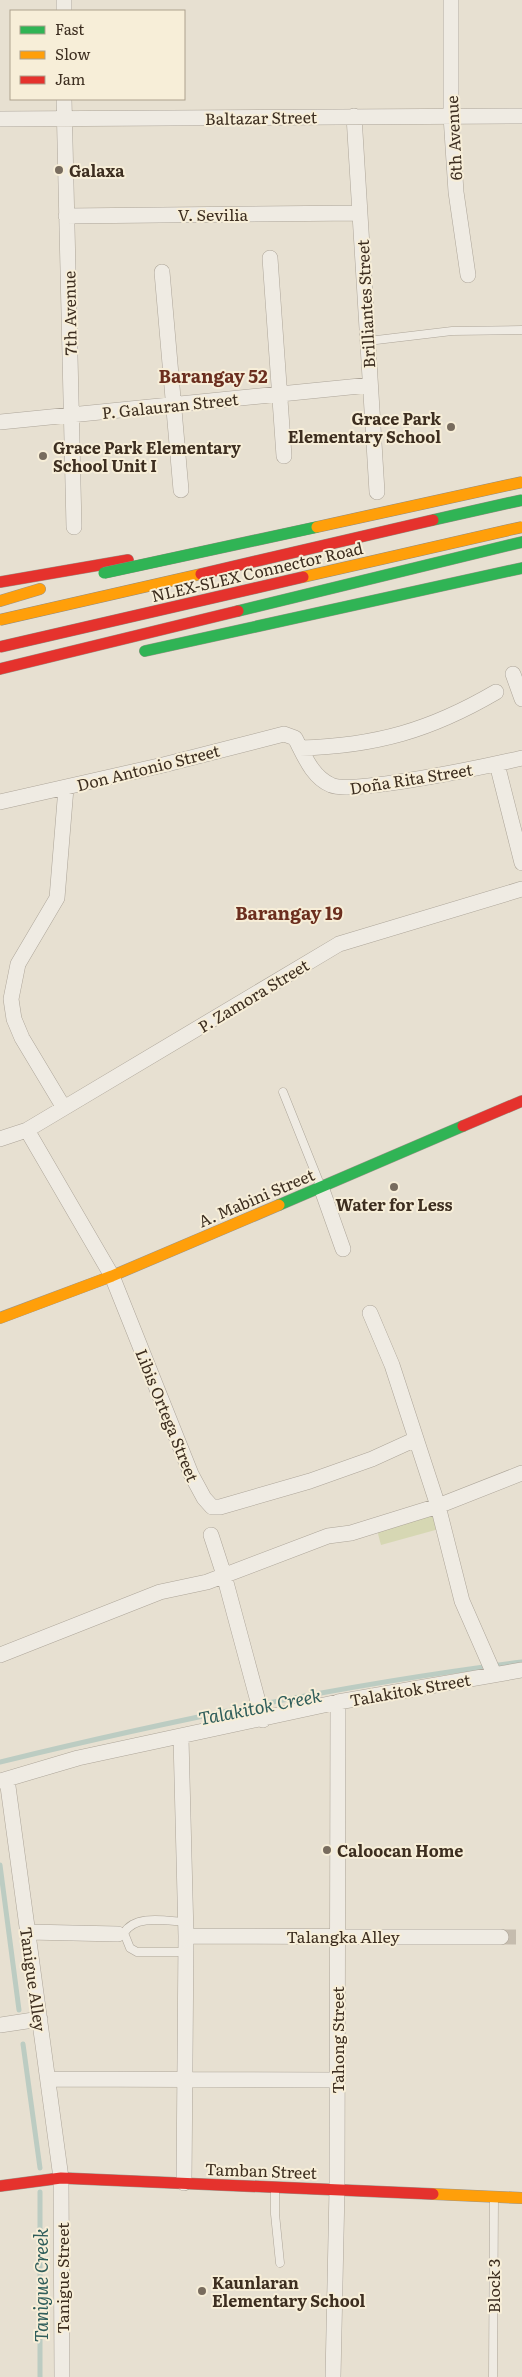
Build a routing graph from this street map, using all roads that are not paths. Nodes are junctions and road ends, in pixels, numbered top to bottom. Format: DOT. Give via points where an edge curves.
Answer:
graph roads {
  1 [pos="451,0"];
  2 [pos="64,100"];
  3 [pos="354,116"];
  4 [pos="451,116"];
  5 [pos="522,116"];
  6 [pos="64,118"];
  7 [pos="0,119"];
  8 [pos="360,213"];
  9 [pos="66,216"];
  10 [pos="270,258"];
  11 [pos="162,272"];
  12 [pos="468,275"];
  13 [pos="522,330"];
  14 [pos="368,341"];
  15 [pos="370,385"];
  16 [pos="280,394"];
  17 [pos="174,404"];
  18 [pos="71,414"];
  19 [pos="0,422"];
  20 [pos="284,456"];
  21 [pos="522,482"];
  22 [pos="181,490"];
  23 [pos="522,490"];
  24 [pos="376,492"];
  25 [pos="522,500"];
  26 [pos="439,509"];
  27 [pos="74,527"];
  28 [pos="522,527"];
  29 [pos="522,542"];
  30 [pos="449,559"];
  31 [pos="522,568"];
  32 [pos="0,582"];
  33 [pos="0,601"];
  34 [pos="0,620"];
  35 [pos="0,647"];
  36 [pos="135,654"];
  37 [pos="0,669"];
  38 [pos="513,674"];
  39 [pos="496,692"];
  40 [pos="522,699"];
  41 [pos="298,743"];
  42 [pos="522,758"];
  43 [pos="497,764"];
  44 [pos="66,788"];
  45 [pos="0,802"];
  46 [pos="522,862"];
  47 [pos="522,889"];
  48 [pos="283,1092"];
  49 [pos="522,1101"];
  50 [pos="64,1108"];
  51 [pos="27,1130"];
  52 [pos="0,1139"];
  53 [pos="321,1187"];
  54 [pos="343,1249"];
  55 [pos="112,1276"];
  56 [pos="370,1313"];
  57 [pos="0,1318"];
  58 [pos="416,1439"];
  59 [pos="522,1473"];
  60 [pos="438,1506"];
  61 [pos="211,1536"];
  62 [pos="224,1575"];
  63 [pos="0,1655"];
  64 [pos="522,1670"];
  65 [pos="494,1674"];
  66 [pos="338,1702"];
  67 [pos="262,1717"];
  68 [pos="181,1738"];
  69 [pos="3,1780"];
  70 [pos="186,1929"];
  71 [pos="28,1932"];
  72 [pos="121,1934"];
  73 [pos="338,1936"];
  74 [pos="501,1937"];
  75 [pos="186,1952"];
  76 [pos="40,2019"];
  77 [pos="0,2025"];
  78 [pos="48,2079"];
  79 [pos="185,2080"];
  80 [pos="337,2080"];
  81 [pos="56,2179"];
  82 [pos="184,2183"];
  83 [pos="0,2186"];
  84 [pos="276,2187"];
  85 [pos="337,2189"];
  86 [pos="494,2195"];
  87 [pos="522,2198"];
  88 [pos="280,2263"];
  89 [pos="62,2377"];
  90 [pos="332,2377"];
  91 [pos="493,2377"];
  1 -- 4 [label="street, 6th Avenue"];
  2 -- 6 [label="street, 7th Avenue"];
  3 -- 4 [label="street, Baltazar Street"];
  3 -- 6 [label="street, Baltazar Street"];
  3 -- 8 [label="street, Brilliantes Street"];
  4 -- 5 [label="street, Baltazar Street"];
  4 -- 12 [label="street, 6th Avenue" via="456,192"];
  6 -- 7 [label="street, Baltazar Street"];
  6 -- 9 [label="street, 7th Avenue"];
  8 -- 9 [label="street, V. Sevilia"];
  8 -- 14 [label="street, Brilliantes Street"];
  9 -- 18 [label="street, 7th Avenue"];
  10 -- 16 [label="street"];
  11 -- 17 [label="street"];
  13 -- 14 [label="lane" via="452,331"];
  14 -- 15 [label="street, Brilliantes Street"];
  15 -- 16 [label="street, P. Galauran Street"];
  15 -- 24 [label="street, Brilliantes Street"];
  16 -- 17 [label="street, P. Galauran Street"];
  16 -- 20 [label="street"];
  17 -- 18 [label="street, P. Galauran Street"];
  17 -- 22 [label="street"];
  18 -- 19 [label="street, P. Galauran Street"];
  18 -- 27 [label="street, 7th Avenue"];
  21 -- 33 [label="main road, bridge" via="104,573"];
  23 -- 26 [label="main road"];
  25 -- 34 [label="main road, NLEX-SLEX Connector Road, bridge"];
  26 -- 30 [label="main road"];
  26 -- 32 [label="main road"];
  28 -- 35 [label="main road, NLEX-SLEX Connector Road, bridge"];
  29 -- 30 [label="main road"];
  30 -- 37 [label="main road"];
  31 -- 36 [label="main road"];
  38 -- 40 [label="street"];
  39 -- 41 [label="street, Don Antonio Street" via="459,713 371,742"];
  41 -- 43 [label="street, Doña Rita Street" via="306,761 322,780 341,789"];
  41 -- 44 [label="street, Don Antonio Street" via="284,734"];
  42 -- 43 [label="street, Doña Rita Street"];
  43 -- 46 [label="street"];
  44 -- 45 [label="street, Don Antonio Street"];
  44 -- 50 [label="street" via="57,898 18,964 11,999 22,1038"];
  47 -- 50 [label="street, P. Zamora Street" via="339,944"];
  48 -- 53 [label="lane"];
  49 -- 53 [label="main road, A. Mabini Street"];
  50 -- 51 [label="street, P. Zamora Street"];
  51 -- 52 [label="street, P. Zamora Street"];
  51 -- 55 [label="street, Libis Ortega Street"];
  53 -- 54 [label="street"];
  53 -- 55 [label="main road, A. Mabini Street"];
  55 -- 57 [label="main road, A. Mabini Street"];
  55 -- 58 [label="street, Libis Ortega Street" via="191,1474 212,1507 310,1481"];
  56 -- 58 [label="street" via="392,1365"];
  58 -- 60 [label="street"];
  59 -- 60 [label="street"];
  60 -- 62 [label="street" via="351,1533 328,1536"];
  60 -- 65 [label="street" via="462,1601"];
  61 -- 62 [label="street"];
  62 -- 63 [label="street" via="145,1598"];
  62 -- 67 [label="street"];
  64 -- 65 [label="street, Talakitok Street"];
  65 -- 66 [label="street, Talakitok Street"];
  66 -- 67 [label="street, Talakitok Street"];
  66 -- 73 [label="street, Tahong Street"];
  67 -- 68 [label="street, Talakitok Street"];
  68 -- 69 [label="street, Talakitok Street" via="78,1758"];
  68 -- 70 [label="street"];
  69 -- 71 [label="street, Tanigue Alley"];
  70 -- 72 [label="lane" via="136,1921"];
  70 -- 73 [label="street, Talangka Alley"];
  70 -- 75 [label="street"];
  71 -- 72 [label="street"];
  71 -- 76 [label="street, Tanigue Alley"];
  72 -- 75 [label="lane" via="130,1948 137,1952"];
  73 -- 74 [label="street, Talangka Alley"];
  73 -- 80 [label="street, Tahong Street"];
  75 -- 79 [label="street"];
  76 -- 77 [label="street"];
  76 -- 78 [label="street, Tanigue Alley"];
  78 -- 79 [label="street"];
  78 -- 81 [label="street, Tanigue Alley"];
  79 -- 80 [label="street"];
  79 -- 82 [label="street"];
  80 -- 85 [label="street, Tahong Street"];
  81 -- 82 [label="main road, Tamban Street"];
  81 -- 83 [label="main road, Tamban Street"];
  81 -- 89 [label="street, Tanigue Street"];
  82 -- 84 [label="main road, Tamban Street"];
  84 -- 85 [label="main road, Tamban Street"];
  84 -- 88 [label="lane" via="274,2214"];
  85 -- 86 [label="main road, Tamban Street"];
  85 -- 90 [label="street, Tahong Street"];
  86 -- 87 [label="main road, Tamban Street"];
  86 -- 91 [label="lane, Block 3"];
}
